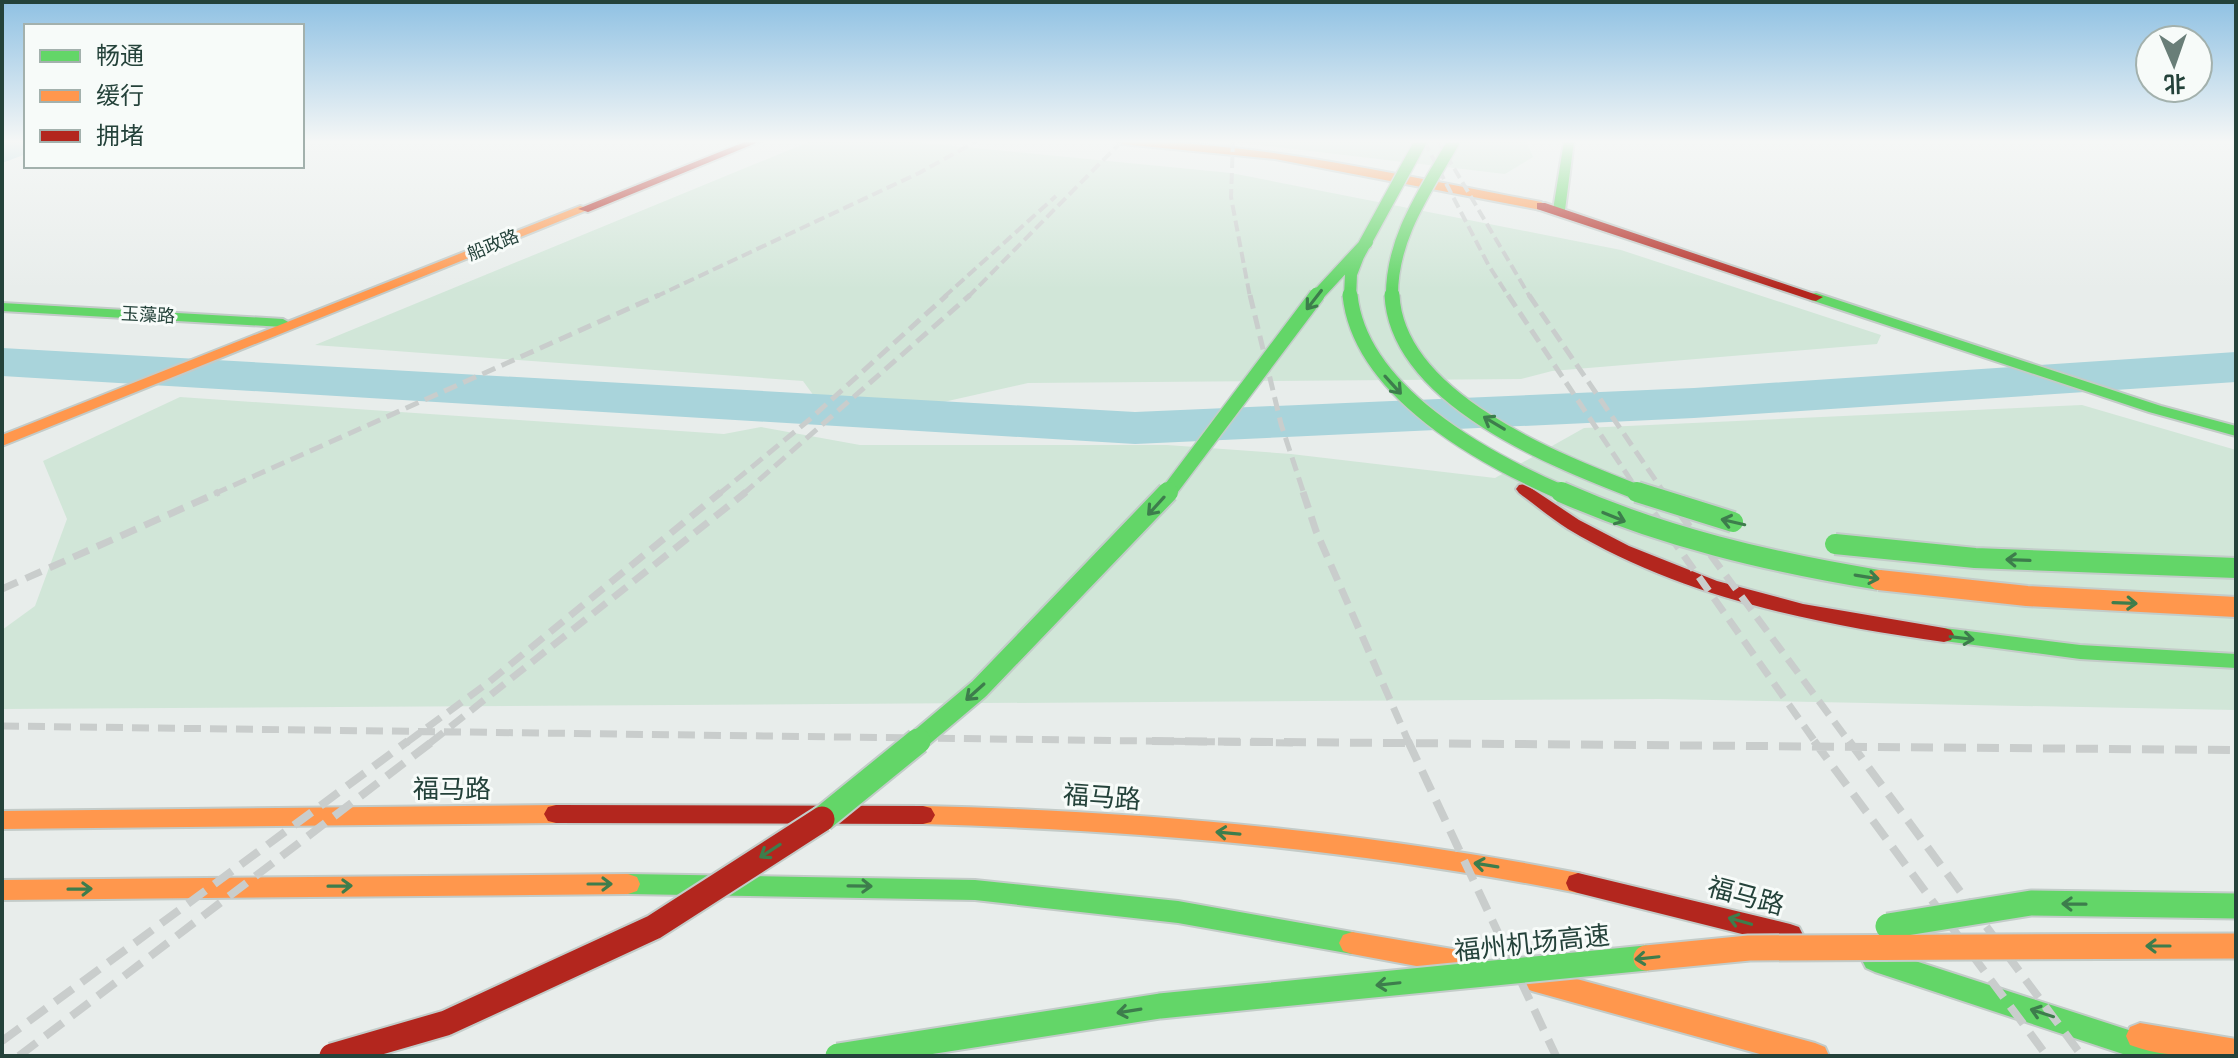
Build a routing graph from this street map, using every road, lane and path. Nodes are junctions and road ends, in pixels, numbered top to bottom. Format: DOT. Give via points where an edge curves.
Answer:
graph roads {
  1 [pos="631,190"];
  2 [pos="1395,190"];
  3 [pos="1428,190"];
  4 [pos="1460,190"];
  5 [pos="1562,190"];
  6 [pos="1559,210"];
  7 [pos="1367,242"];
  8 [pos="2,307"];
  9 [pos="293,324"];
  10 [pos="2236,431"];
  11 [pos="1456,438"];
  12 [pos="2,441"];
  13 [pos="1750,526"];
  14 [pos="1821,542"];
  15 [pos="2236,568"];
  16 [pos="2236,607"];
  17 [pos="2236,661"];
  18 [pos="2,820"];
  19 [pos="2,890"];
  20 [pos="2236,906"];
  21 [pos="2236,946"];
  22 [pos="1749,948"];
  23 [pos="2083,1026"];
  24 [pos="2236,1052"];
  25 [pos="332,1056"];
  26 [pos="838,1056"];
  27 [pos="1815,1056"];
  28 [pos="2169,1056"];
  1 -- 9 [label="main road, 船政路"];
  2 -- 7 [label="main road, bridge"];
  13 -- 3 [label="main road, one-way, bridge" via="1693,513 1574,467 1489,420 1434,381 1400,335 1392,271"];
  4 -- 6 [label="main road"];
  5 -- 6 [label="main road"];
  6 -- 10 [label="main road" via="2155,409"];
  7 -- 11 [label="main road, one-way, bridge" via="1350,273 1353,320 1390,385"];
  7 -- 25 [label="main road, one-way, bridge" via="1318,294 1159,504 979,689 844,804 654,927 446,1023"];
  8 -- 9 [label="main road, 玉藻路"];
  9 -- 12 [label="main road, 船政路"];
  11 -- 16 [label="main road, one-way, bridge" via="1562,496 1649,532 1782,564 1925,586"];
  11 -- 17 [label="main road, one-way, bridge" via="1579,528 1769,605 1900,630 2080,652"];
  15 -- 14 [label="main road, one-way, bridge" via="1975,558"];
  23 -- 18 [label="main road, 福马路, one-way" via="1860,955 1632,894 1505,868 1325,841 927,814"];
  19 -- 27 [label="main road, one-way" via="677,883 975,890 1284,928 1471,964"];
  20 -- 22 [label="main road, one-way, bridge" via="2031,903"];
  21 -- 22 [label="main road, 福州机场高速, one-way, bridge"];
  22 -- 26 [label="main road, 福州机场高速, one-way, bridge" via="1160,1006"];
  23 -- 24 [label="main road"];
  23 -- 28 [label="main road, 福马路"];
}
